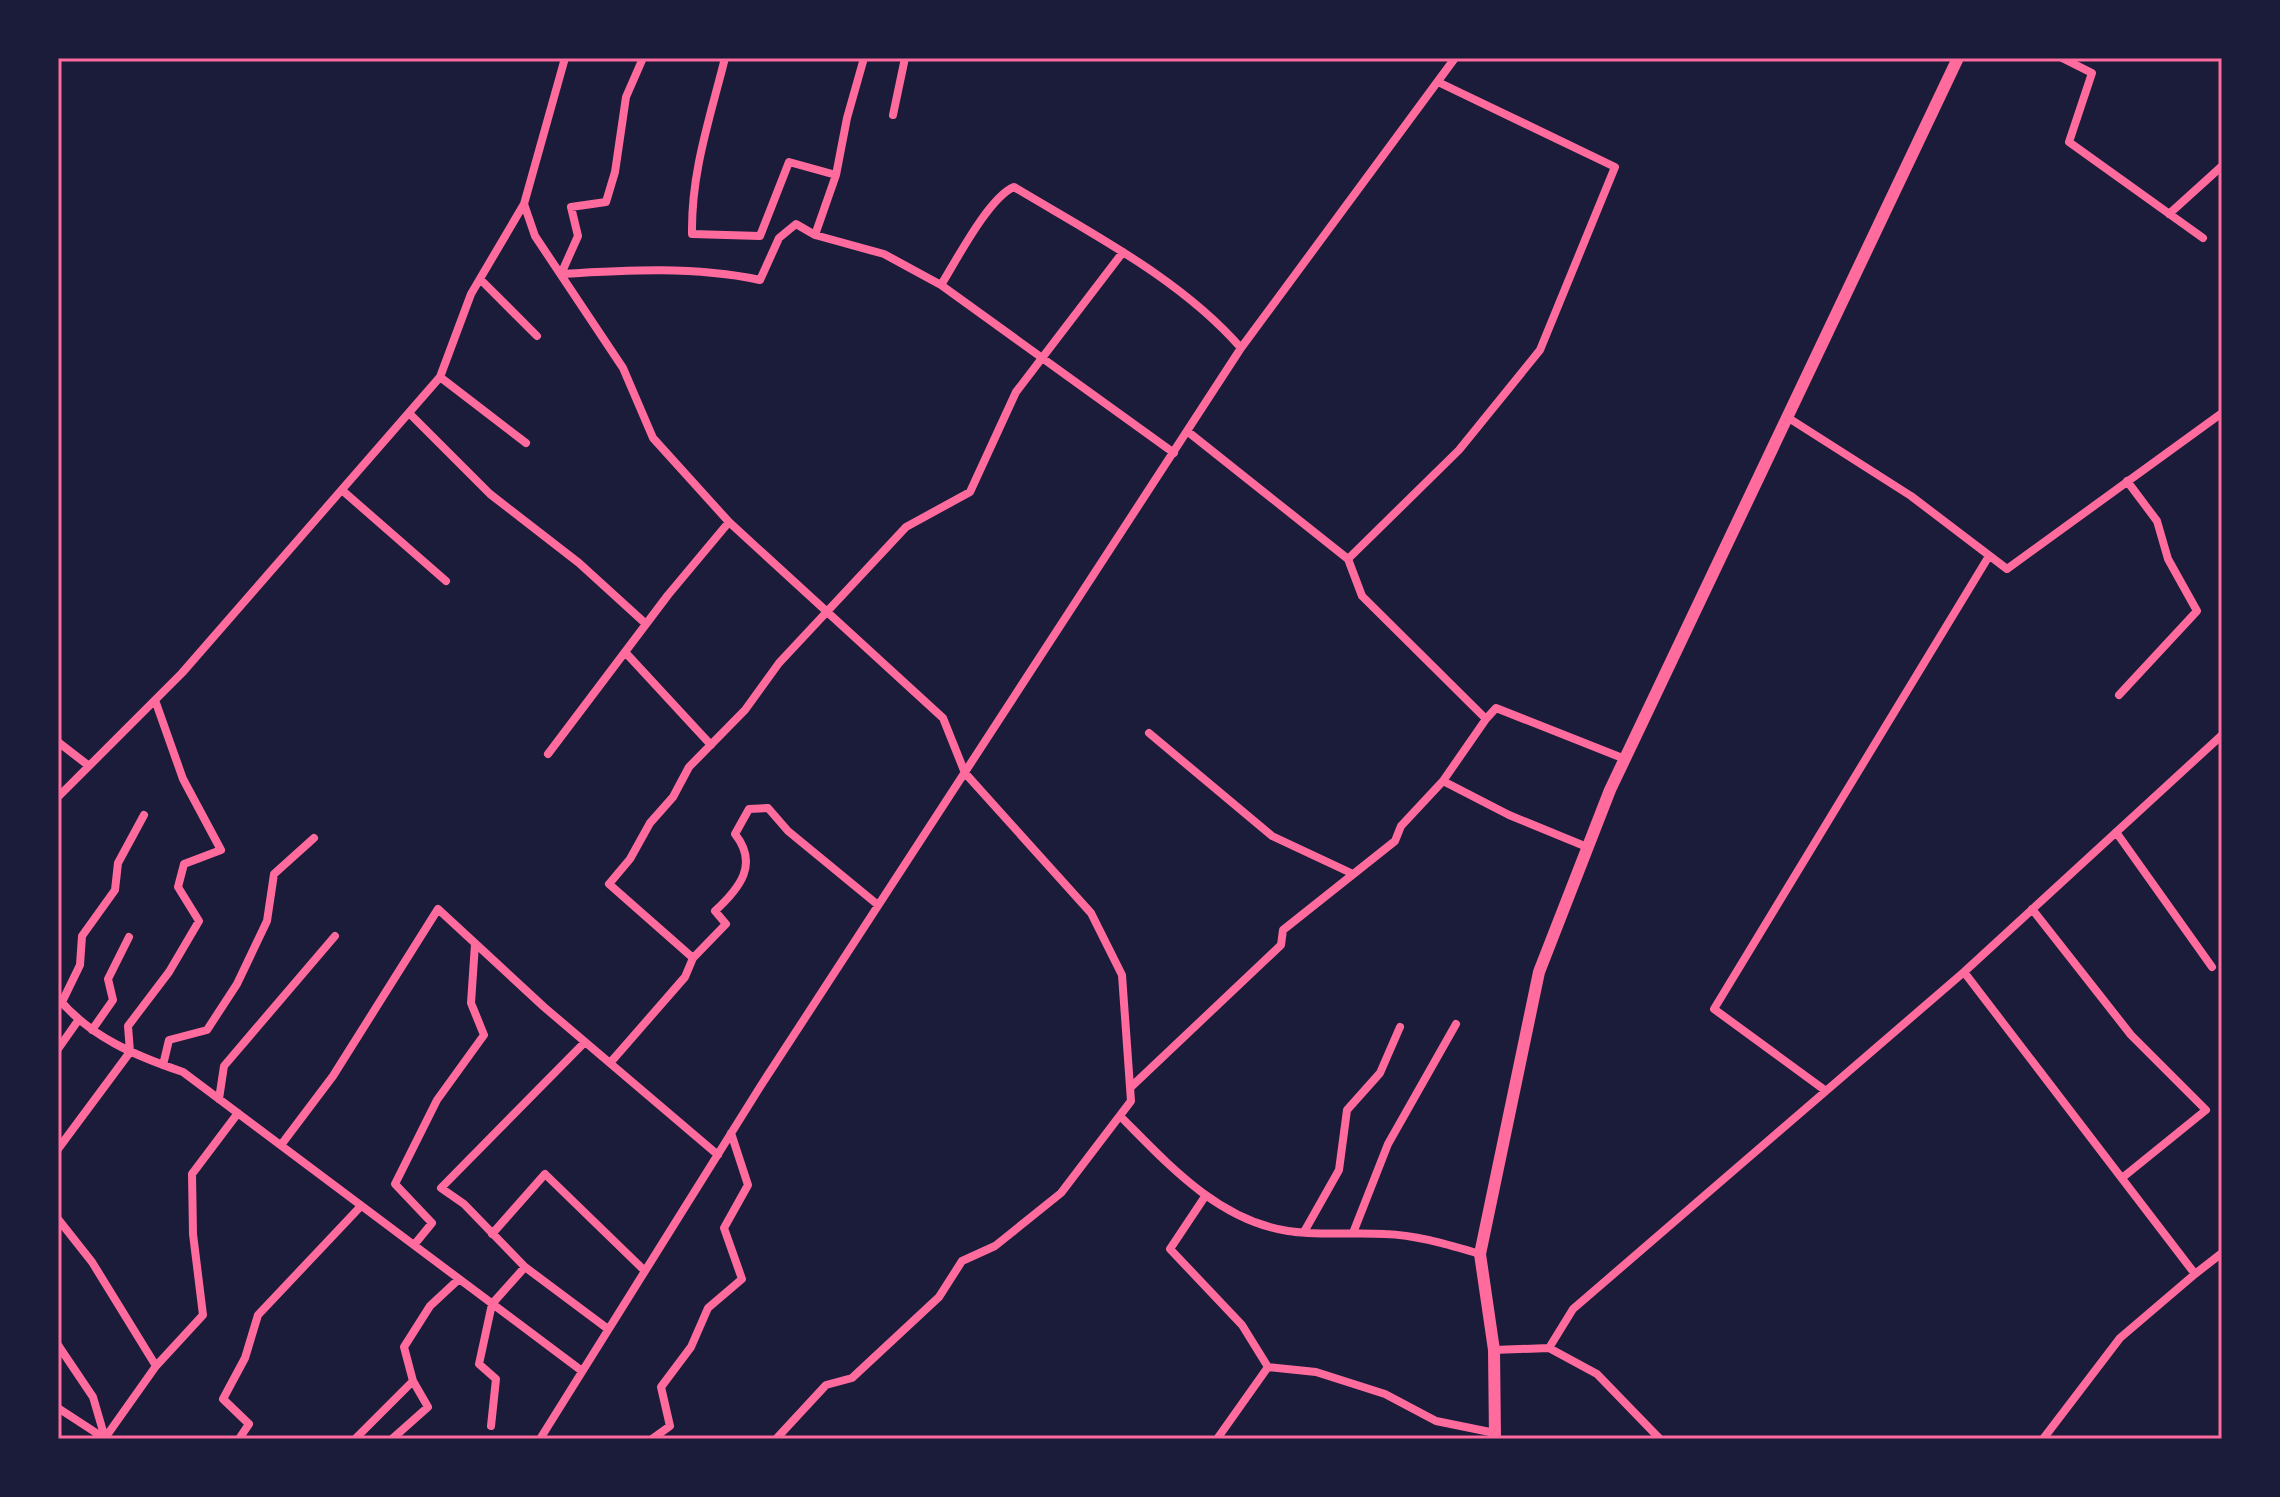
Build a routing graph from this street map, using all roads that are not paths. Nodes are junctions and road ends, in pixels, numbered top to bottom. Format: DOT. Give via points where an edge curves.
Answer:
graph roads {
  1 [pos="565,58"];
  2 [pos="643,58"];
  3 [pos="725,58"];
  4 [pos="864,58"];
  5 [pos="905,58"];
  6 [pos="1455,58"];
  7 [pos="1958,58"];
  8 [pos="2062,58"];
  9 [pos="1438,82"];
  10 [pos="893,115"];
  11 [pos="2222,166"];
  12 [pos="836,175"];
  13 [pos="524,204"];
  14 [pos="2169,214"];
  15 [pos="815,235"];
  16 [pos="2203,238"];
  17 [pos="1123,252"];
  18 [pos="561,274"];
  19 [pos="480,279"];
  20 [pos="941,285"];
  21 [pos="537,336"];
  22 [pos="1241,348"];
  23 [pos="1041,360"];
  24 [pos="440,377"];
  25 [pos="409,413"];
  26 [pos="2222,413"];
  27 [pos="1787,417"];
  28 [pos="1187,431"];
  29 [pos="526,443"];
  30 [pos="1174,453"];
  31 [pos="2127,481"];
  32 [pos="343,491"];
  33 [pos="729,522"];
  34 [pos="1989,556"];
  35 [pos="1348,559"];
  36 [pos="446,581"];
  37 [pos="826,611"];
  38 [pos="646,624"];
  39 [pos="625,652"];
  40 [pos="2119,695"];
  41 [pos="155,700"];
  42 [pos="1486,719"];
  43 [pos="1149,733"];
  44 [pos="2222,735"];
  45 [pos="58,742"];
  46 [pos="711,745"];
  47 [pos="548,754"];
  48 [pos="1625,759"];
  49 [pos="89,766"];
  50 [pos="965,773"];
  51 [pos="1443,781"];
  52 [pos="58,797"];
  53 [pos="144,815"];
  54 [pos="2116,832"];
  55 [pos="314,838"];
  56 [pos="1587,847"];
  57 [pos="1351,873"];
  58 [pos="878,905"];
  59 [pos="2032,909"];
  60 [pos="335,936"];
  61 [pos="129,937"];
  62 [pos="475,944"];
  63 [pos="693,958"];
  64 [pos="2212,967"];
  65 [pos="1964,972"];
  66 [pos="60,1000"];
  67 [pos="77,1022"];
  68 [pos="1456,1024"];
  69 [pos="1400,1027"];
  70 [pos="92,1030"];
  71 [pos="585,1042"];
  72 [pos="58,1049"];
  73 [pos="130,1052"];
  74 [pos="610,1063"];
  75 [pos="163,1065"];
  76 [pos="1131,1087"];
  77 [pos="1826,1091"];
  78 [pos="219,1099"];
  79 [pos="238,1113"];
  80 [pos="1120,1116"];
  81 [pos="731,1133"];
  82 [pos="281,1145"];
  83 [pos="58,1149"];
  84 [pos="718,1155"];
  85 [pos="2122,1178"];
  86 [pos="1206,1195"];
  87 [pos="361,1206"];
  88 [pos="58,1219"];
  89 [pos="1304,1232"];
  90 [pos="1353,1233"];
  91 [pos="492,1234"];
  92 [pos="414,1245"];
  93 [pos="2222,1253"];
  94 [pos="1480,1254"];
  95 [pos="525,1267"];
  96 [pos="645,1271"];
  97 [pos="2195,1274"];
  98 [pos="459,1279"];
  99 [pos="492,1304"];
  100 [pos="608,1329"];
  101 [pos="58,1345"];
  102 [pos="1549,1348"];
  103 [pos="1494,1350"];
  104 [pos="156,1366"];
  105 [pos="1268,1367"];
  106 [pos="582,1371"];
  107 [pos="413,1381"];
  108 [pos="58,1408"];
  109 [pos="491,1426"];
  110 [pos="1495,1436"];
  111 [pos="106,1439"];
  112 [pos="239,1439"];
  113 [pos="355,1439"];
  114 [pos="392,1439"];
  115 [pos="540,1439"];
  116 [pos="652,1439"];
  117 [pos="776,1439"];
  118 [pos="1217,1439"];
  119 [pos="1660,1439"];
  120 [pos="2043,1439"];
  1 -- 13 [label="street"];
  2 -- 18 [label="street" via="626,97 606,202 571,207 578,236"];
  3 -- 12 [label="street" via="691,192 692,234 760,236 789,162"];
  4 -- 12 [label="street"];
  5 -- 10 [label="street"];
  6 -- 9 [label="street"];
  7 -- 27 [label="main road"];
  8 -- 14 [label="street" via="2092,73 2069,142"];
  9 -- 22 [label="street"];
  9 -- 35 [label="street" via="1615,167 1540,350 1459,450"];
  11 -- 14 [label="street"];
  12 -- 15 [label="street"];
  13 -- 18 [label="street" via="535,236"];
  13 -- 19 [label="street"];
  14 -- 16 [label="street"];
  15 -- 18 [label="street" via="796,224 779,238 760,280 638,270"];
  15 -- 20 [label="street" via="884,254"];
  17 -- 20 [label="street" via="1014,187 1003,191"];
  17 -- 22 [label="street" via="1221,325"];
  17 -- 23 [label="street"];
  18 -- 33 [label="street" via="623,368 653,438"];
  19 -- 21 [label="street"];
  19 -- 24 [label="street"];
  20 -- 23 [label="street"];
  22 -- 28 [label="street"];
  23 -- 30 [label="street"];
  23 -- 37 [label="street" via="1016,392 970,492 906,527"];
  24 -- 25 [label="street"];
  24 -- 29 [label="street"];
  25 -- 32 [label="street"];
  25 -- 38 [label="street" via="490,494"];
  26 -- 31 [label="street"];
  27 -- 34 [label="street" via="1911,496"];
  27 -- 48 [label="main road"];
  28 -- 30 [label="street"];
  28 -- 35 [label="street"];
  30 -- 50 [label="street"];
  31 -- 34 [label="street" via="2007,569"];
  31 -- 40 [label="street" via="2157,521 2168,559 2197,611"];
  32 -- 36 [label="street"];
  32 -- 41 [label="street"];
  33 -- 37 [label="street"];
  33 -- 38 [label="street"];
  34 -- 77 [label="street" via="1714,1009"];
  35 -- 42 [label="street" via="1362,596"];
  37 -- 46 [label="street"];
  37 -- 50 [label="street" via="943,718"];
  38 -- 39 [label="street"];
  39 -- 46 [label="street"];
  39 -- 47 [label="street"];
  41 -- 49 [label="street"];
  41 -- 73 [label="street" via="183,779 221,850 184,864 178,887 199,921 128,1026"];
  42 -- 48 [label="street" via="1496,708"];
  42 -- 51 [label="street"];
  43 -- 57 [label="street" via="1272,836"];
  44 -- 54 [label="street"];
  45 -- 49 [label="street"];
  46 -- 63 [label="street" via="689,767 609,884"];
  48 -- 56 [label="main road"];
  49 -- 52 [label="street"];
  50 -- 58 [label="street"];
  50 -- 76 [label="street" via="1091,913 1122,975"];
  51 -- 56 [label="street"];
  51 -- 57 [label="street" via="1401,826 1395,841"];
  53 -- 66 [label="street" via="118,863 115,890 82,936 80,965"];
  54 -- 59 [label="street"];
  54 -- 64 [label="street"];
  55 -- 75 [label="street" via="274,874 267,921 215,1018 207,1030 169,1040"];
  56 -- 94 [label="main road" via="1539,972"];
  57 -- 76 [label="street" via="1283,930 1281,945"];
  58 -- 63 [label="street" via="768,808 749,809 735,834 746,848 747,862 735,892 715,911 726,924"];
  58 -- 81 [label="street"];
  59 -- 65 [label="street"];
  59 -- 85 [label="street" via="2131,1035 2206,1110"];
  60 -- 78 [label="street" via="224,1066"];
  61 -- 70 [label="street" via="108,979 113,1000"];
  62 -- 71 [label="street"];
  62 -- 82 [label="street" via="438,909 333,1076"];
  62 -- 92 [label="street" via="471,1003 484,1035 437,1100 395,1184 432,1223"];
  63 -- 74 [label="street" via="685,977"];
  65 -- 77 [label="street"];
  65 -- 85 [label="street"];
  66 -- 67 [label="street"];
  67 -- 70 [label="street"];
  67 -- 72 [label="street"];
  68 -- 90 [label="street" via="1388,1144"];
  69 -- 89 [label="street" via="1380,1073 1347,1110 1339,1170"];
  70 -- 73 [label="street"];
  71 -- 74 [label="street"];
  71 -- 91 [label="street" via="441,1188"];
  73 -- 75 [label="street"];
  73 -- 83 [label="street"];
  74 -- 84 [label="street"];
  75 -- 78 [label="street" via="183,1072"];
  76 -- 80 [label="street" via="1131,1101"];
  77 -- 102 [label="street" via="1573,1309"];
  78 -- 79 [label="street"];
  79 -- 82 [label="street"];
  79 -- 104 [label="street" via="192,1174 203,1315"];
  80 -- 86 [label="street" via="1180,1177"];
  80 -- 117 [label="street" via="1061,1193 995,1246 962,1261 939,1297 852,1378 826,1385"];
  81 -- 84 [label="street"];
  81 -- 116 [label="street" via="748,1185 724,1228 742,1279 708,1308 691,1347 661,1387 670,1426"];
  82 -- 87 [label="street"];
  84 -- 96 [label="street"];
  85 -- 97 [label="street"];
  86 -- 89 [label="street" via="1231,1211 1286,1231"];
  86 -- 105 [label="street" via="1170,1249 1242,1325"];
  87 -- 92 [label="street"];
  87 -- 112 [label="street" via="258,1315 245,1358 223,1399 249,1424"];
  88 -- 104 [label="street" via="92,1262"];
  89 -- 90 [label="street"];
  90 -- 94 [label="street" via="1441,1242"];
  91 -- 95 [label="street"];
  91 -- 96 [label="street" via="545,1174"];
  92 -- 98 [label="street"];
  93 -- 97 [label="street"];
  94 -- 103 [label="main road"];
  95 -- 99 [label="street"];
  95 -- 100 [label="street"];
  96 -- 100 [label="street"];
  97 -- 120 [label="street" via="2120,1338"];
  98 -- 99 [label="street"];
  98 -- 107 [label="street" via="430,1306 404,1347"];
  99 -- 106 [label="street"];
  99 -- 109 [label="street" via="479,1364 496,1379"];
  100 -- 106 [label="street"];
  101 -- 111 [label="street" via="93,1397"];
  102 -- 103 [label="street"];
  102 -- 119 [label="street" via="1597,1374"];
  103 -- 110 [label="main road"];
  104 -- 111 [label="street"];
  105 -- 110 [label="street" via="1316,1372 1385,1394 1436,1421"];
  105 -- 118 [label="street"];
  106 -- 115 [label="street"];
  107 -- 113 [label="street"];
  107 -- 114 [label="street" via="428,1407"];
  108 -- 111 [label="street"];
}
